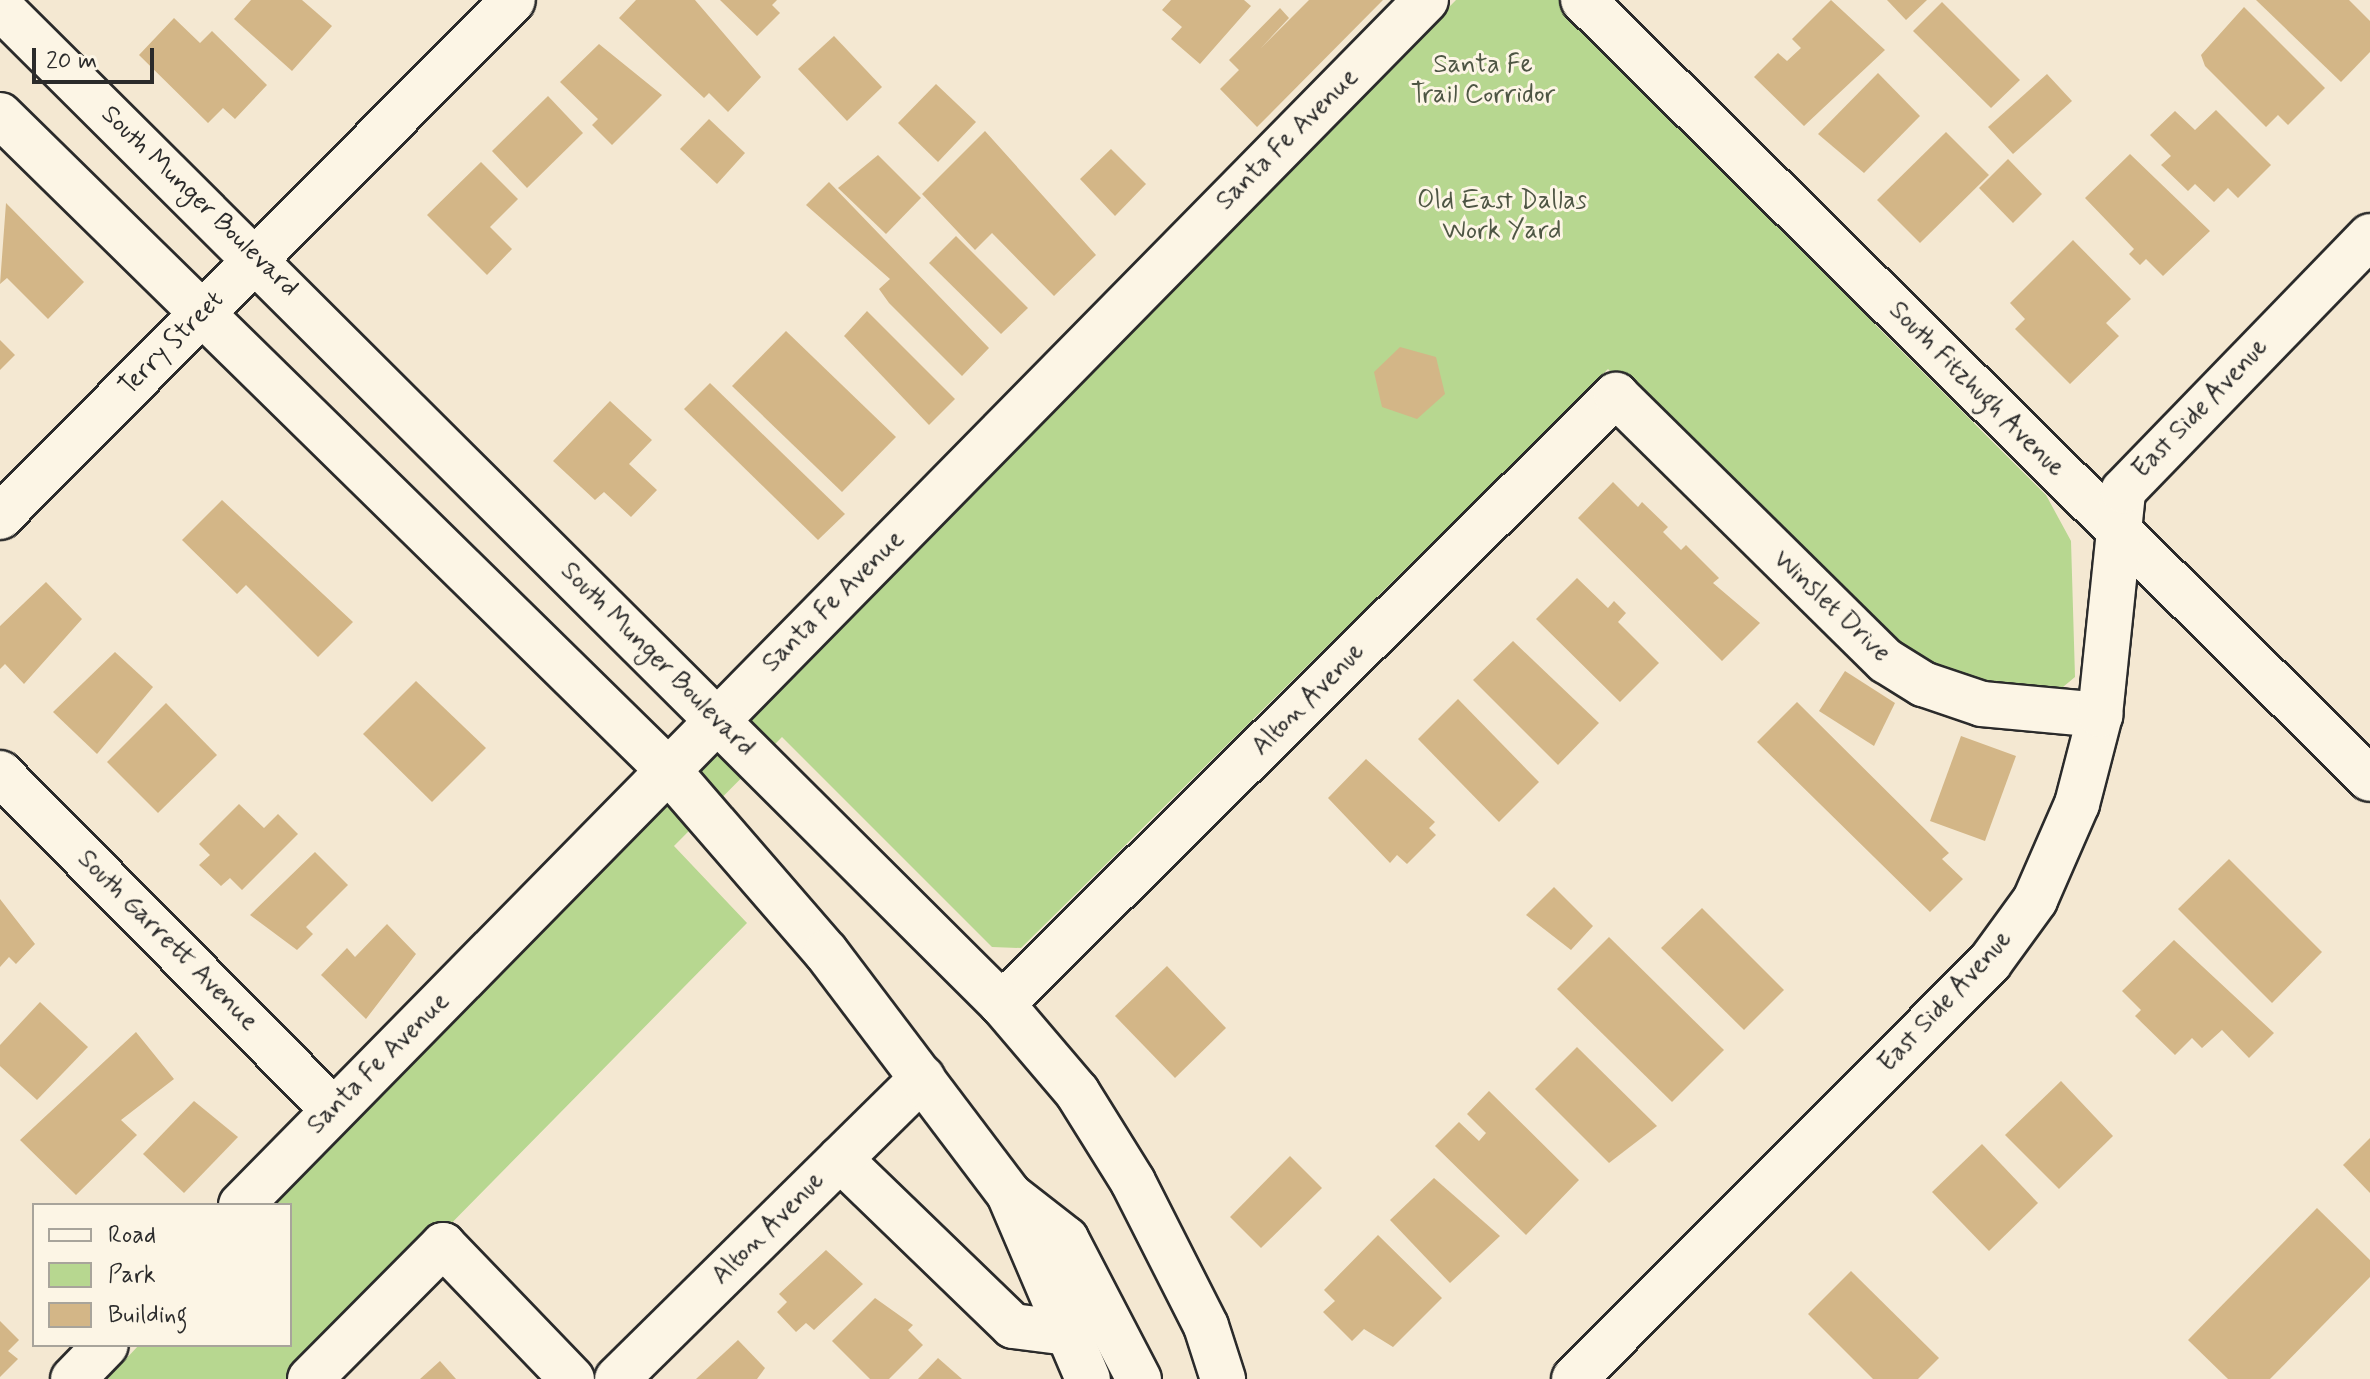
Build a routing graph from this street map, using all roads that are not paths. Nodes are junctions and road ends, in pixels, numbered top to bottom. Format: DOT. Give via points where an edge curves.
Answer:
graph roads {
  1 [pos="513,0"];
  2 [pos="1426,0"];
  3 [pos="1583,0"];
  4 [pos="0,7"];
  5 [pos="0,115"];
  6 [pos="2370,236"];
  7 [pos="257,257"];
  8 [pos="203,312"];
  9 [pos="1616,395"];
  10 [pos="0,517"];
  11 [pos="2119,532"];
  12 [pos="2100,715"];
  13 [pos="716,723"];
  14 [pos="669,771"];
  15 [pos="0,773"];
  16 [pos="2370,779"];
  17 [pos="1002,1004"];
  18 [pos="922,1078"];
  19 [pos="333,1110"];
  20 [pos="840,1159"];
  21 [pos="1009,1194"];
  22 [pos="243,1203"];
  23 [pos="1068,1333"];
  24 [pos="104,1347"];
  25 [pos="73,1379"];
  26 [pos="310,1379"];
  27 [pos="572,1379"];
  28 [pos="617,1379"];
  29 [pos="1088,1379"];
  30 [pos="1139,1379"];
  31 [pos="1223,1379"];
  32 [pos="1574,1379"];
  1 -- 7 [label="street, Terry Street"];
  2 -- 13 [label="street, Santa Fe Avenue"];
  3 -- 11 [label="street, South Fitzhugh Avenue"];
  4 -- 7 [label="street, South Munger Boulevard"];
  5 -- 8 [label="street"];
  6 -- 11 [label="street, East Side Avenue" via="2137,472 2123,491"];
  7 -- 8 [label="street, Terry Street"];
  7 -- 13 [label="street, South Munger Boulevard"];
  8 -- 10 [label="street, Terry Street"];
  8 -- 14 [label="street"];
  9 -- 12 [label="street, Winslet Drive" via="1886,661 1923,684 1982,704"];
  9 -- 17 [label="street, Alton Avenue"];
  11 -- 12 [label="street, East Side Avenue"];
  11 -- 16 [label="street, South Fitzhugh Avenue"];
  12 -- 32 [label="street, East Side Avenue" via="2060,854 1990,962"];
  13 -- 14 [label="street, Santa Fe Avenue"];
  13 -- 17 [label="street, South Munger Boulevard"];
  14 -- 18 [label="street" via="826,952"];
  14 -- 19 [label="street, Santa Fe Avenue"];
  15 -- 19 [label="street, South Garrett Avenue"];
  17 -- 31 [label="street, South Munger Boulevard" via="1077,1092 1133,1182 1206,1326"];
  18 -- 20 [label="street, Alton Avenue"];
  18 -- 21 [label="street"];
  19 -- 22 [label="street, Santa Fe Avenue"];
  20 -- 23 [label="street" via="1013,1326"];
  20 -- 28 [label="street, Alton Avenue"];
  21 -- 23 [label="street"];
  21 -- 30 [label="street" via="1066,1239"];
  23 -- 29 [label="street"];
  24 -- 25 [label="street"];
  26 -- 27 [label="street" via="443,1245"];
}
